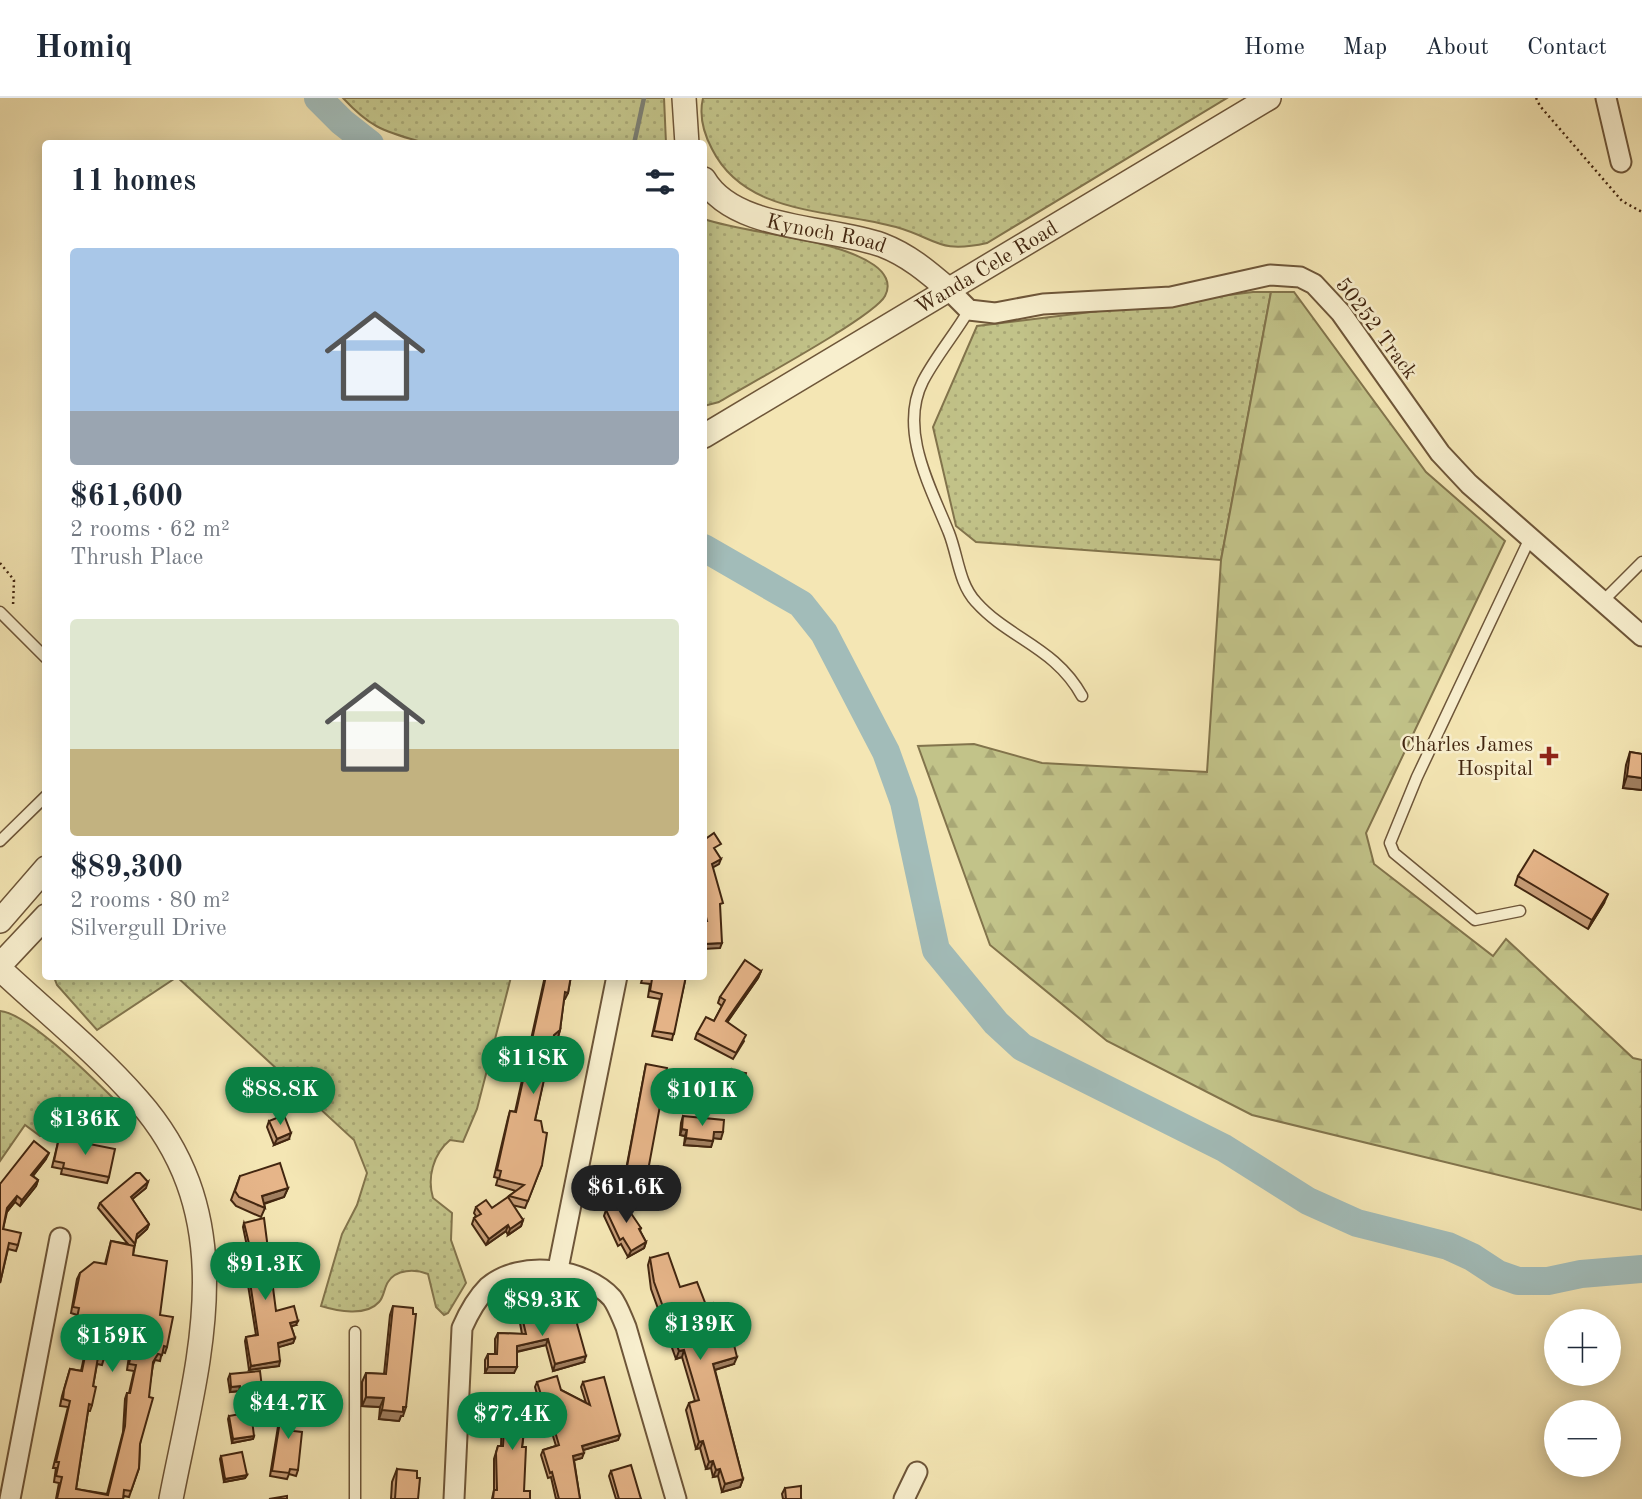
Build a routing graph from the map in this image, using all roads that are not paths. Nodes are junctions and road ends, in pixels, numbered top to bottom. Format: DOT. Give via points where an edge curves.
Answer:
graph roads {
  1 [pos="684,98"];
  2 [pos="1269,98"];
  3 [pos="1612,101"];
  4 [pos="687,140"];
  5 [pos="1621,162"];
  6 [pos="707,183"];
  7 [pos="948,290"];
  8 [pos="969,310"];
  9 [pos="707,434"];
  10 [pos="1530,538"];
  11 [pos="1642,562"];
  12 [pos="1602,602"];
  13 [pos="4,616"];
  14 [pos="1642,636"];
  15 [pos="42,654"];
  16 [pos="1082,696"];
  17 [pos="42,799"];
  18 [pos="4,828"];
  19 [pos="0,841"];
  20 [pos="42,873"];
  21 [pos="1520,911"];
  22 [pos="42,920"];
  23 [pos="0,921"];
  24 [pos="0,967"];
  25 [pos="616,980"];
  26 [pos="60,1238"];
  27 [pos="558,1269"];
  28 [pos="355,1332"];
  29 [pos="917,1472"];
  30 [pos="10,1499"];
  31 [pos="171,1499"];
  32 [pos="355,1499"];
  33 [pos="454,1499"];
  34 [pos="676,1499"];
  35 [pos="904,1499"];
  1 -- 4 [label="street"];
  2 -- 7 [label="street, Wanda Cele Road"];
  3 -- 5 [label="street"];
  6 -- 7 [label="street, Kynoch Road" via="736,210 880,245 906,256"];
  7 -- 8 [label="street"];
  7 -- 9 [label="street, Wanda Cele Road"];
  8 -- 10 [label="street, 50252 Track" via="995,313 1043,304 1171,297 1270,275 1300,277 1314,284 1341,313 1440,453"];
  8 -- 16 [label="lane" via="922,383 915,414 920,458 965,587 975,601 1051,657"];
  10 -- 12 [label="street, 50252 Track"];
  10 -- 21 [label="lane" via="1416,777 1390,843 1394,853 1475,920"];
  11 -- 12 [label="lane"];
  12 -- 14 [label="street, 50252 Track"];
  13 -- 15 [label="lane"];
  17 -- 18 [label="lane"];
  18 -- 19 [label="lane"];
  20 -- 23 [label="street"];
  22 -- 24 [label="street"];
  24 -- 31 [label="street" via="137,1099 180,1162 195,1202 202,1230 206,1295"];
  25 -- 27 [label="street"];
  26 -- 30 [label="street"];
  27 -- 33 [label="street" via="513,1275 490,1285 472,1306 462,1328"];
  27 -- 34 [label="street" via="598,1286 614,1300"];
  28 -- 32 [label="lane"];
  29 -- 35 [label="street"];
}
